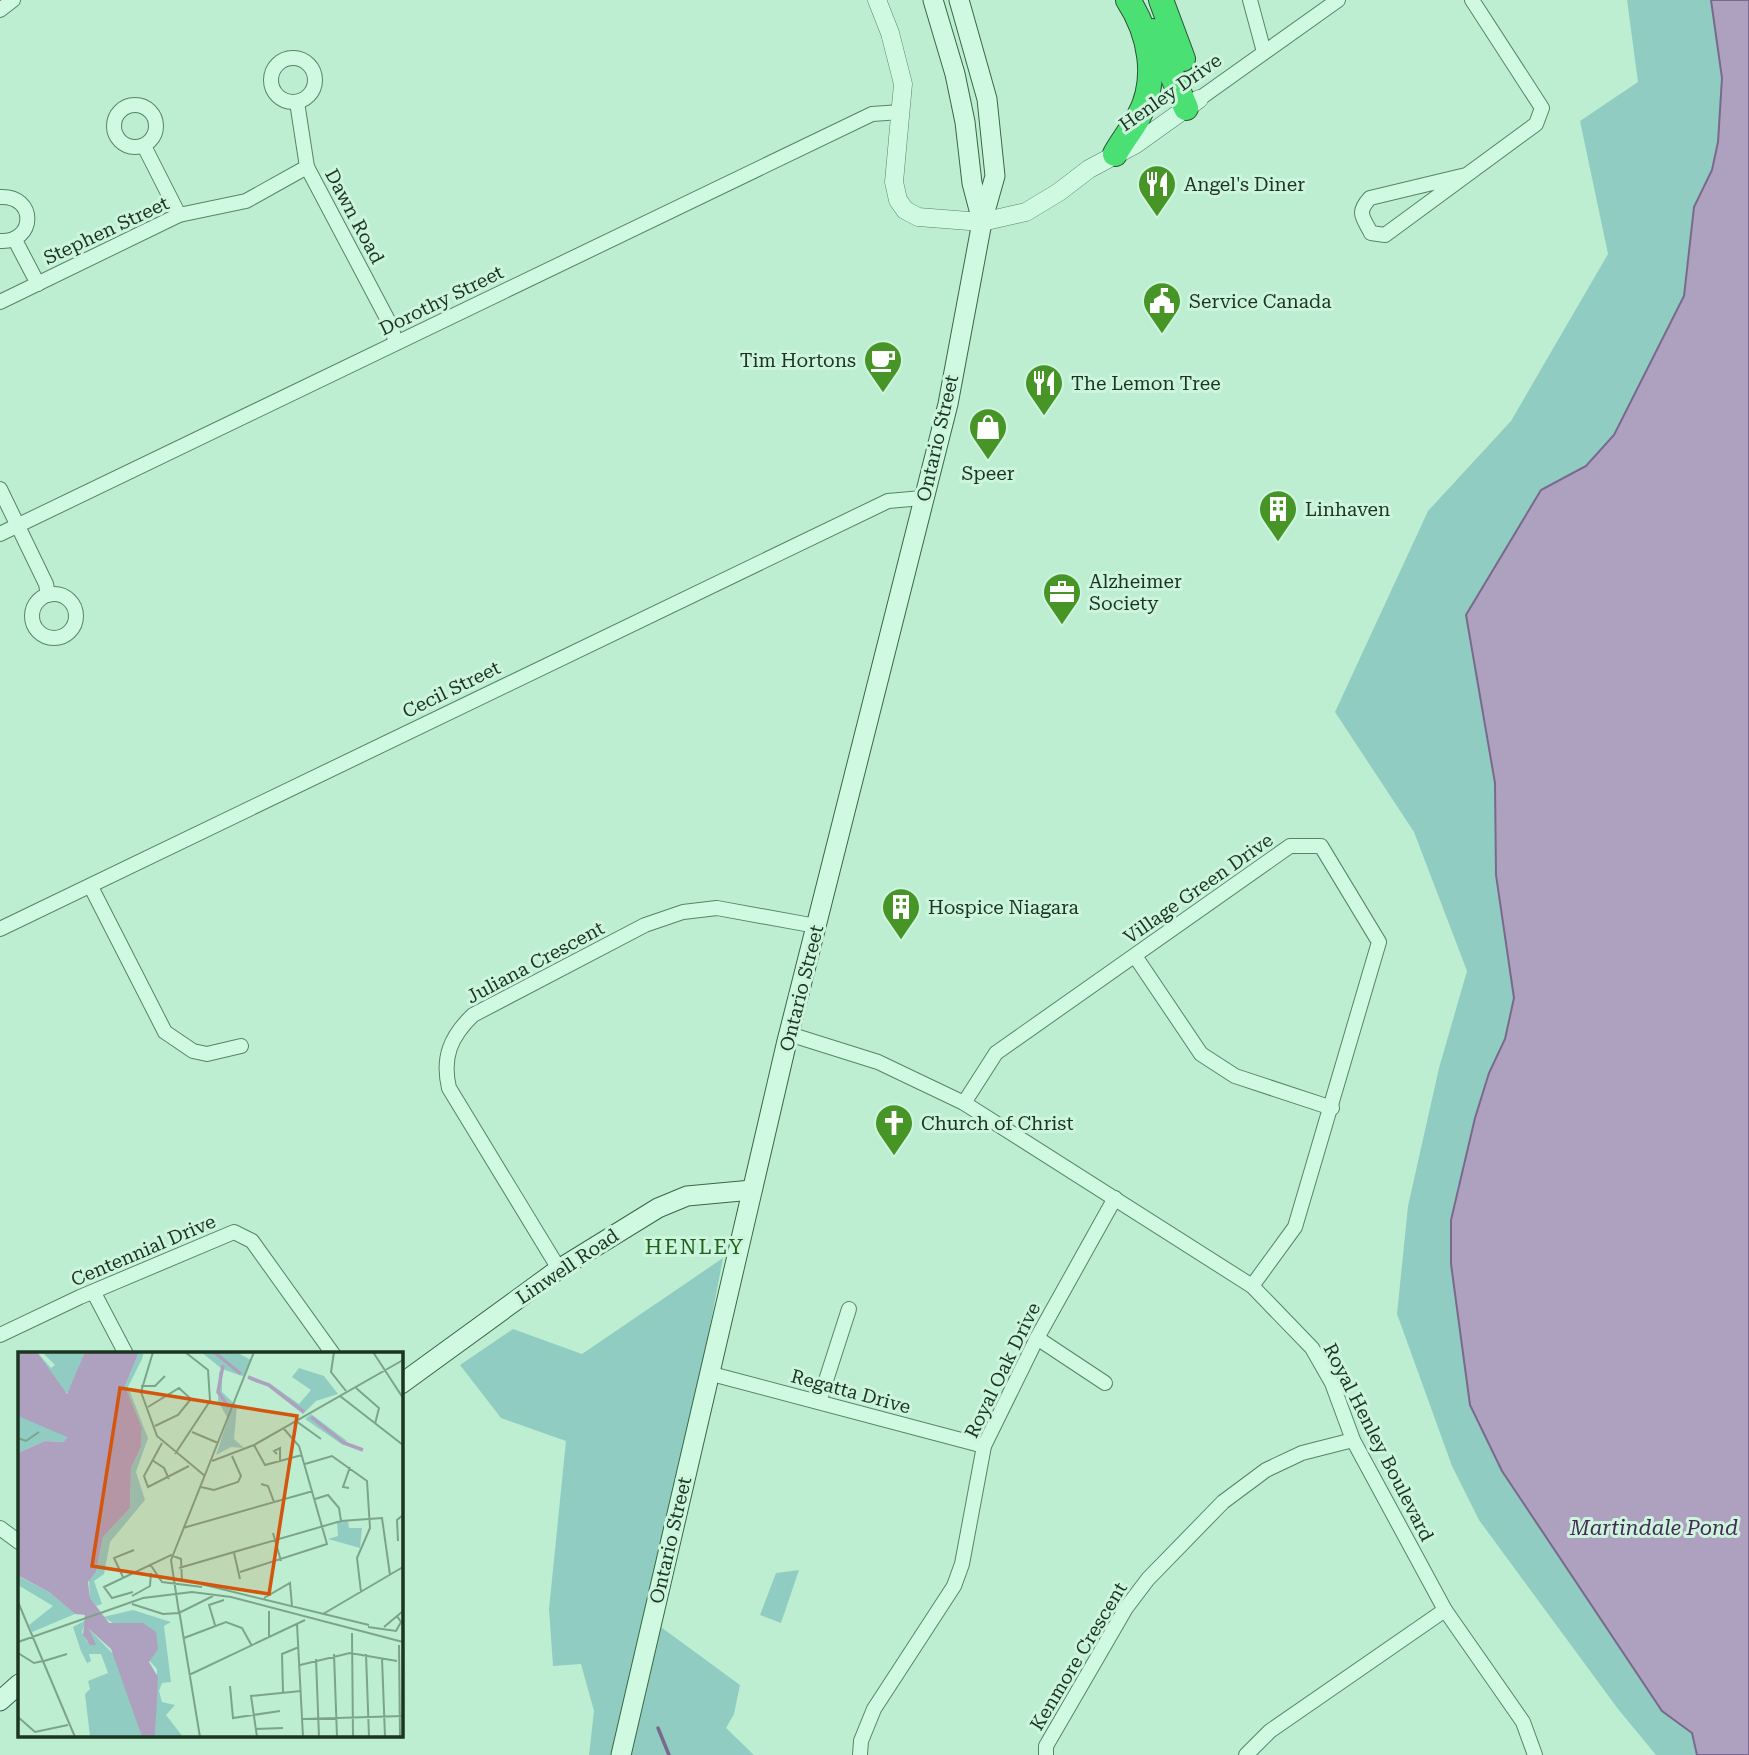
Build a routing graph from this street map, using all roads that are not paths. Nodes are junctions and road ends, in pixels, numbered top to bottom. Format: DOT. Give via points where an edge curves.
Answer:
graph roads {
  1 [pos="13,0"];
  2 [pos="877,0"];
  3 [pos="933,0"];
  4 [pos="959,0"];
  5 [pos="1129,0"];
  6 [pos="1160,0"];
  7 [pos="1250,0"];
  8 [pos="1338,0"];
  9 [pos="1472,0"];
  10 [pos="0,10"];
  11 [pos="1264,52"];
  12 [pos="296,102"];
  13 [pos="1192,103"];
  14 [pos="901,112"];
  15 [pos="144,146"];
  16 [pos="1115,154"];
  17 [pos="307,167"];
  18 [pos="1466,175"];
  19 [pos="0,197"];
  20 [pos="179,215"];
  21 [pos="982,222"];
  22 [pos="7,240"];
  23 [pos="38,284"];
  24 [pos="0,302"];
  25 [pos="396,343"];
  26 [pos="0,489"];
  27 [pos="922,498"];
  28 [pos="17,526"];
  29 [pos="0,534"];
  30 [pos="48,595"];
  31 [pos="91,887"];
  32 [pos="816,926"];
  33 [pos="0,929"];
  34 [pos="1135,956"];
  35 [pos="789,1034"];
  36 [pos="241,1045"];
  37 [pos="964,1103"];
  38 [pos="1332,1108"];
  39 [pos="752,1190"];
  40 [pos="1115,1198"];
  41 [pos="559,1269"];
  42 [pos="1252,1286"];
  43 [pos="94,1293"];
  44 [pos="849,1308"];
  45 [pos="0,1335"];
  46 [pos="1037,1338"];
  47 [pos="125,1352"];
  48 [pos="331,1352"];
  49 [pos="708,1373"];
  50 [pos="402,1383"];
  51 [pos="1105,1383"];
  52 [pos="819,1402"];
  53 [pos="1353,1440"];
  54 [pos="984,1446"];
  55 [pos="0,1528"];
  56 [pos="18,1541"];
  57 [pos="1445,1610"];
  58 [pos="18,1685"];
  59 [pos="0,1701"];
  60 [pos="621,1755"];
  61 [pos="860,1755"];
  62 [pos="1046,1755"];
  63 [pos="1246,1755"];
  64 [pos="1535,1755"];
  1 -- 10 [label="street"];
  2 -- 14 [label="street" via="901,66"];
  3 -- 21 [label="main road, Ontario Street" via="955,74"];
  4 -- 21 [label="main road, Ontario Street" via="987,99 995,176"];
  5 -- 13 [label="highway" via="1145,17"];
  5 -- 16 [label="highway" via="1150,56 1150,79 1139,117"];
  6 -- 13 [label="highway"];
  7 -- 11 [label="street"];
  8 -- 11 [label="street, Henley Drive"];
  9 -- 18 [label="street" via="1542,108 1536,124"];
  11 -- 13 [label="street, Henley Drive"];
  12 -- 17 [label="street, Dawn Road"];
  13 -- 16 [label="street, Henley Drive"];
  14 -- 21 [label="street, Henley Drive" via="894,182 905,210 918,217"];
  14 -- 25 [label="street, Dorothy Street" via="872,114"];
  15 -- 20 [label="street"];
  16 -- 21 [label="street, Henley Drive" via="1026,212"];
  17 -- 20 [label="street, Stephen Street" via="246,201"];
  17 -- 25 [label="street, Dawn Road"];
  18 -- 18 [label="street" via="1370,198 1361,214 1371,233 1385,235"];
  19 -- 22 [label="street" via="15,198 25,209 25,230"];
  20 -- 23 [label="street, Stephen Street"];
  21 -- 27 [label="main road, Ontario Street" via="948,404"];
  22 -- 23 [label="street"];
  23 -- 24 [label="street, Stephen Street"];
  25 -- 28 [label="street, Dorothy Street"];
  26 -- 28 [label="street"];
  27 -- 31 [label="street, Cecil Street" via="888,501"];
  27 -- 32 [label="main road, Ontario Street"];
  28 -- 29 [label="street, Dorothy Street"];
  28 -- 30 [label="street"];
  31 -- 33 [label="street, Cecil Street"];
  31 -- 36 [label="street" via="165,1032 207,1055"];
  32 -- 35 [label="main road, Ontario Street"];
  32 -- 41 [label="street, Juliana Crescent" via="717,908 683,912 645,925 473,1015 462,1026 447,1056 449,1088"];
  34 -- 37 [label="street, Village Green Drive" via="996,1053"];
  34 -- 38 [label="street" via="1201,1054 1235,1076"];
  34 -- 38 [label="street, Village Green Drive" via="1290,846 1321,846 1380,942"];
  35 -- 37 [label="street, Royal Henley Boulevard" via="878,1062"];
  35 -- 39 [label="main road, Ontario Street"];
  37 -- 40 [label="street, Royal Henley Boulevard"];
  38 -- 42 [label="street, Village Green Drive" via="1295,1227"];
  39 -- 41 [label="main road, Linwell Road" via="687,1196 622,1228"];
  39 -- 49 [label="main road, Ontario Street"];
  40 -- 42 [label="street, Royal Henley Boulevard"];
  40 -- 46 [label="street, Royal Oak Drive"];
  41 -- 50 [label="main road, Linwell Road"];
  42 -- 53 [label="street, Royal Henley Boulevard" via="1312,1348 1332,1383"];
  43 -- 45 [label="street, Centennial Drive"];
  43 -- 47 [label="street"];
  43 -- 48 [label="street, Centennial Drive" via="234,1232 252,1241"];
  44 -- 52 [label="street"];
  46 -- 51 [label="street"];
  46 -- 54 [label="street, Royal Oak Drive"];
  49 -- 52 [label="street, Regatta Drive"];
  49 -- 60 [label="main road, Ontario Street"];
  52 -- 54 [label="street, Regatta Drive"];
  53 -- 57 [label="street, Royal Henley Boulevard"];
  53 -- 62 [label="street, Kenmore Crescent" via="1302,1453 1266,1470 1204,1521 1126,1608 1046,1746"];
  54 -- 61 [label="street, Royal Oak Drive" via="954,1586 874,1709"];
  55 -- 56 [label="street"];
  57 -- 63 [label="street" via="1270,1731"];
  57 -- 64 [label="street, Royal Henley Boulevard" via="1523,1723"];
  58 -- 59 [label="main road"];
}
